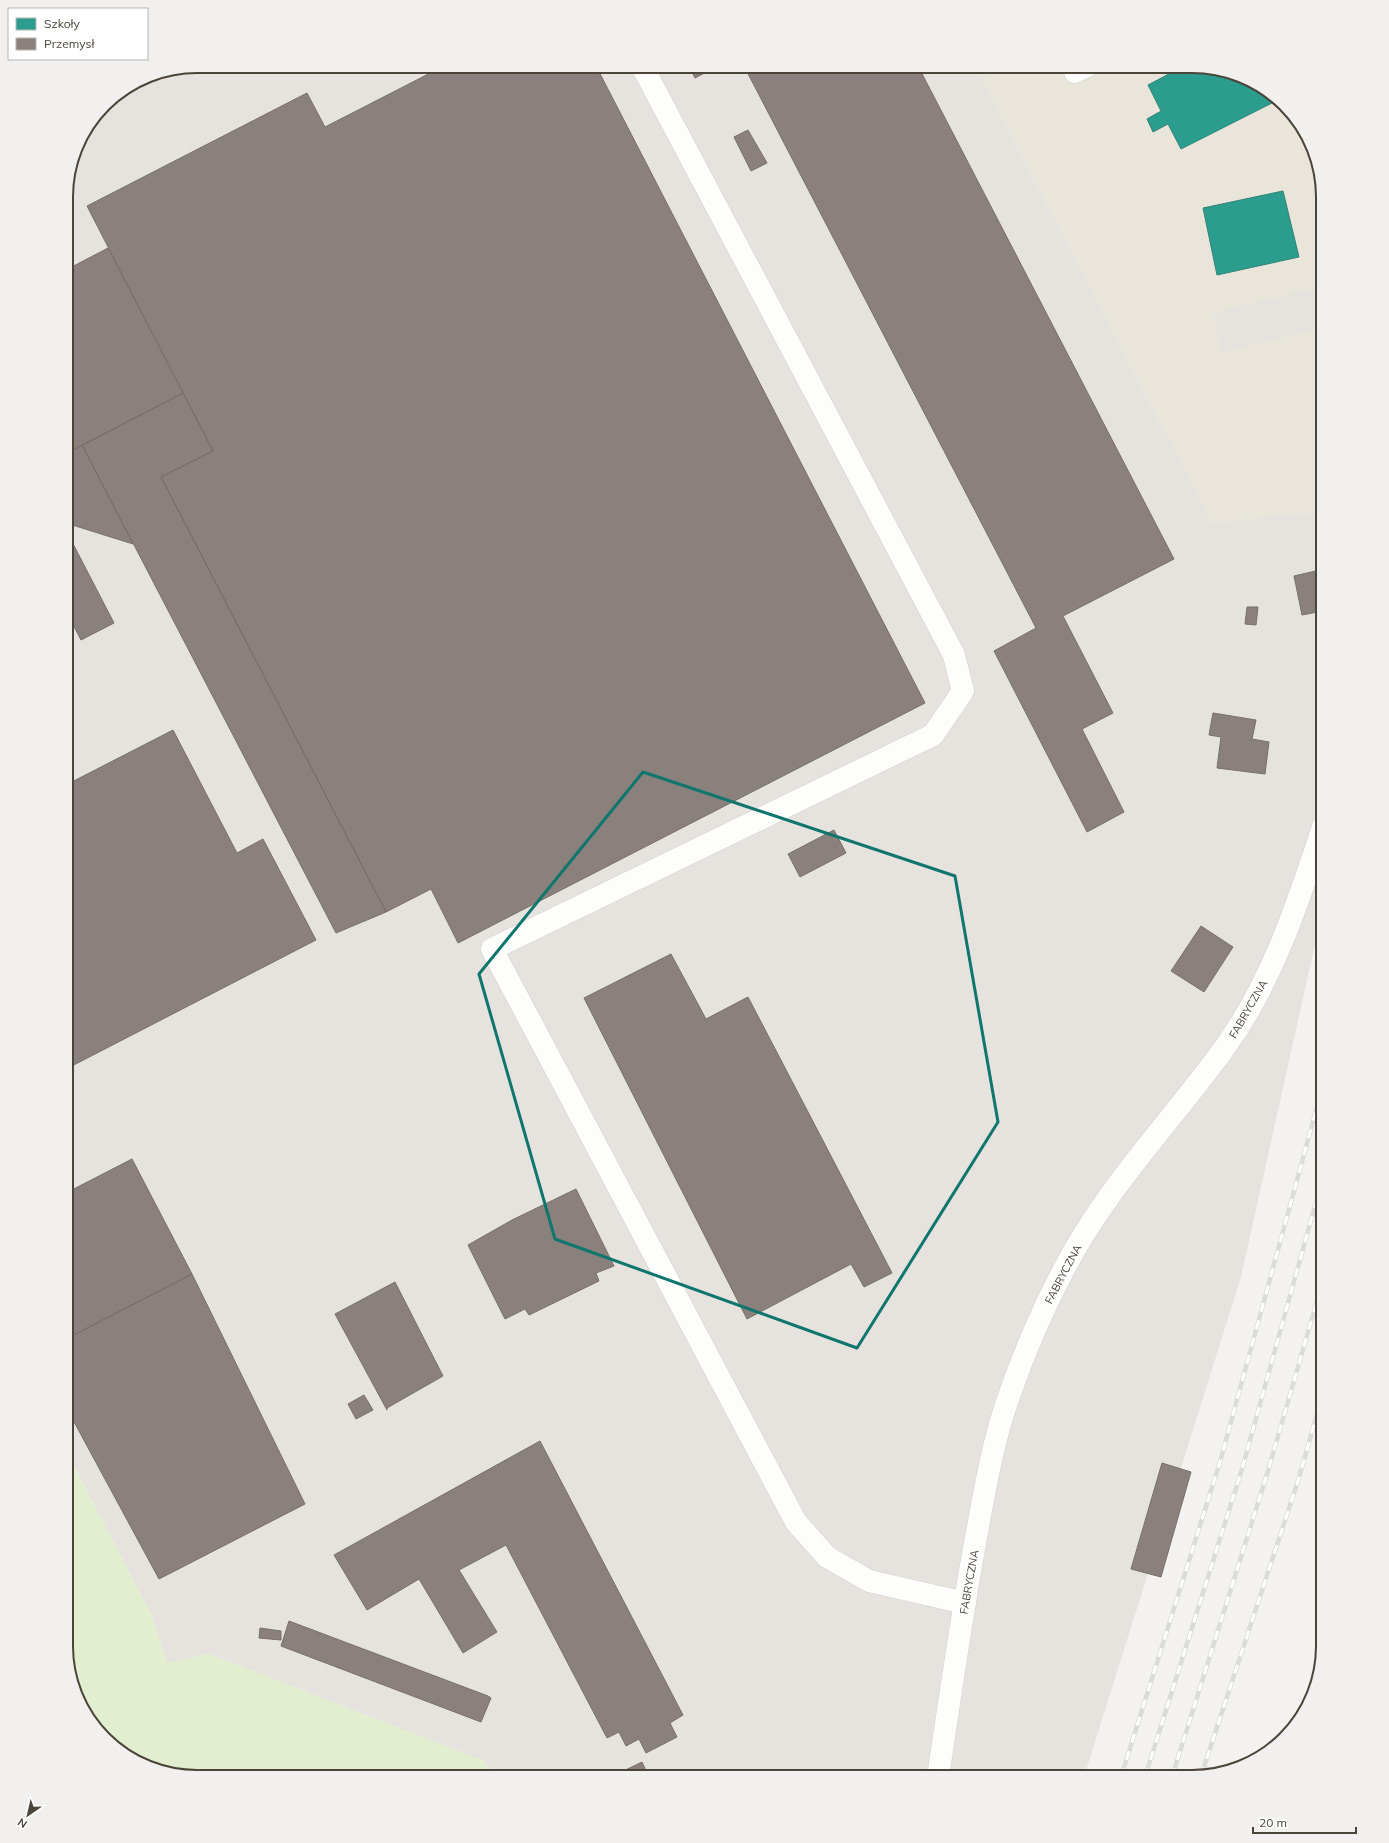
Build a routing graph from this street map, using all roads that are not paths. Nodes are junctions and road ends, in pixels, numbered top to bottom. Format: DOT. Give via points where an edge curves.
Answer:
graph roads {
  1 [pos="646,73"];
  2 [pos="1316,847"];
  3 [pos="965,1604"];
  4 [pos="939,1770"];
  1 -- 3 [label="street" via="954,655 963,691 933,735 492,949 796,1522 827,1557 869,1581"];
  2 -- 3 [label="street, FABRYCZNA" via="1285,937 1245,1016 1224,1049 1095,1215 1064,1269 1030,1340 1009,1396 984,1490"];
  3 -- 4 [label="street, FABRYCZNA"];
}
